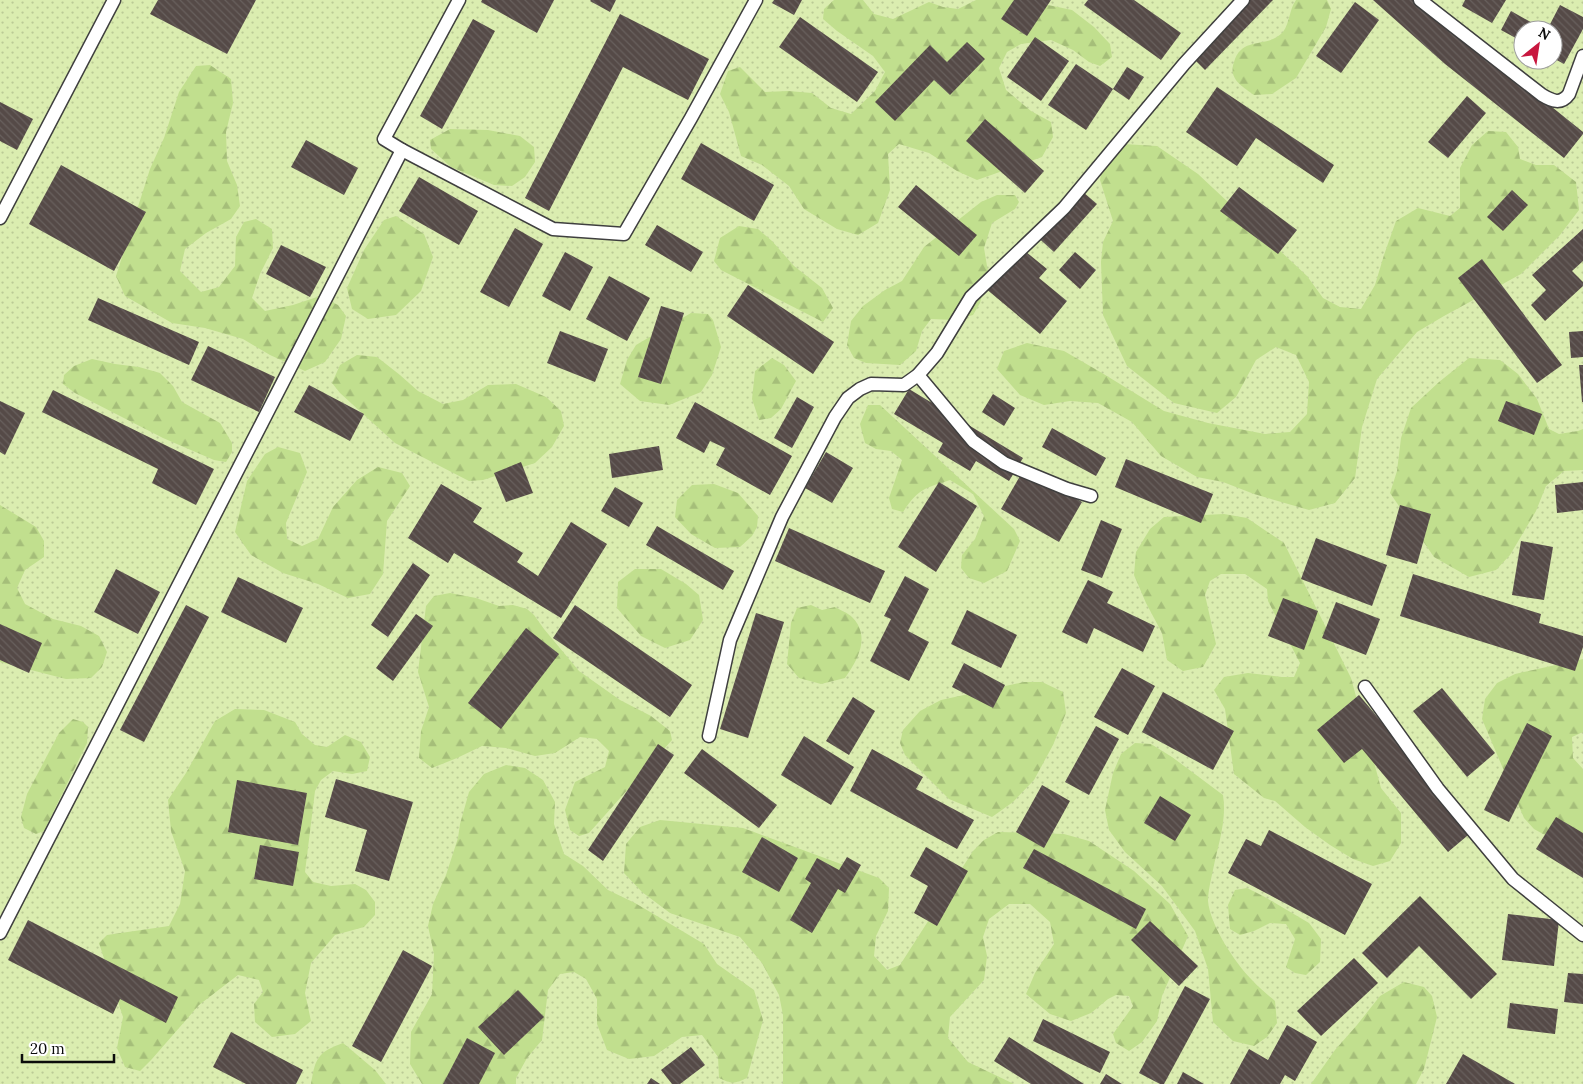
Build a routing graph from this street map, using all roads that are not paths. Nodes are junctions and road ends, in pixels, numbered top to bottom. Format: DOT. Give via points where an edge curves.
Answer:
graph roads {
  1 [pos="114,0"];
  2 [pos="459,0"];
  3 [pos="756,0"];
  4 [pos="1243,0"];
  5 [pos="1420,0"];
  6 [pos="1583,56"];
  7 [pos="402,150"];
  8 [pos="0,218"];
  9 [pos="918,375"];
  10 [pos="1092,496"];
  11 [pos="1365,687"];
  12 [pos="709,736"];
  13 [pos="0,933"];
  14 [pos="1583,935"];
  1 -- 8 [label="lane"];
  2 -- 7 [label="lane" via="384,139"];
  3 -- 7 [label="lane" via="624,234 553,229"];
  4 -- 9 [label="lane" via="1184,64 1064,208 971,297 937,354"];
  5 -- 6 [label="lane" via="1552,101 1565,99 1569,94"];
  7 -- 13 [label="lane"];
  9 -- 10 [label="lane" via="973,441 1004,463"];
  9 -- 12 [label="lane" via="904,385 871,384 860,389 848,398 834,417 782,517 730,640"];
  11 -- 14 [label="lane" via="1438,789 1513,879"];
}
